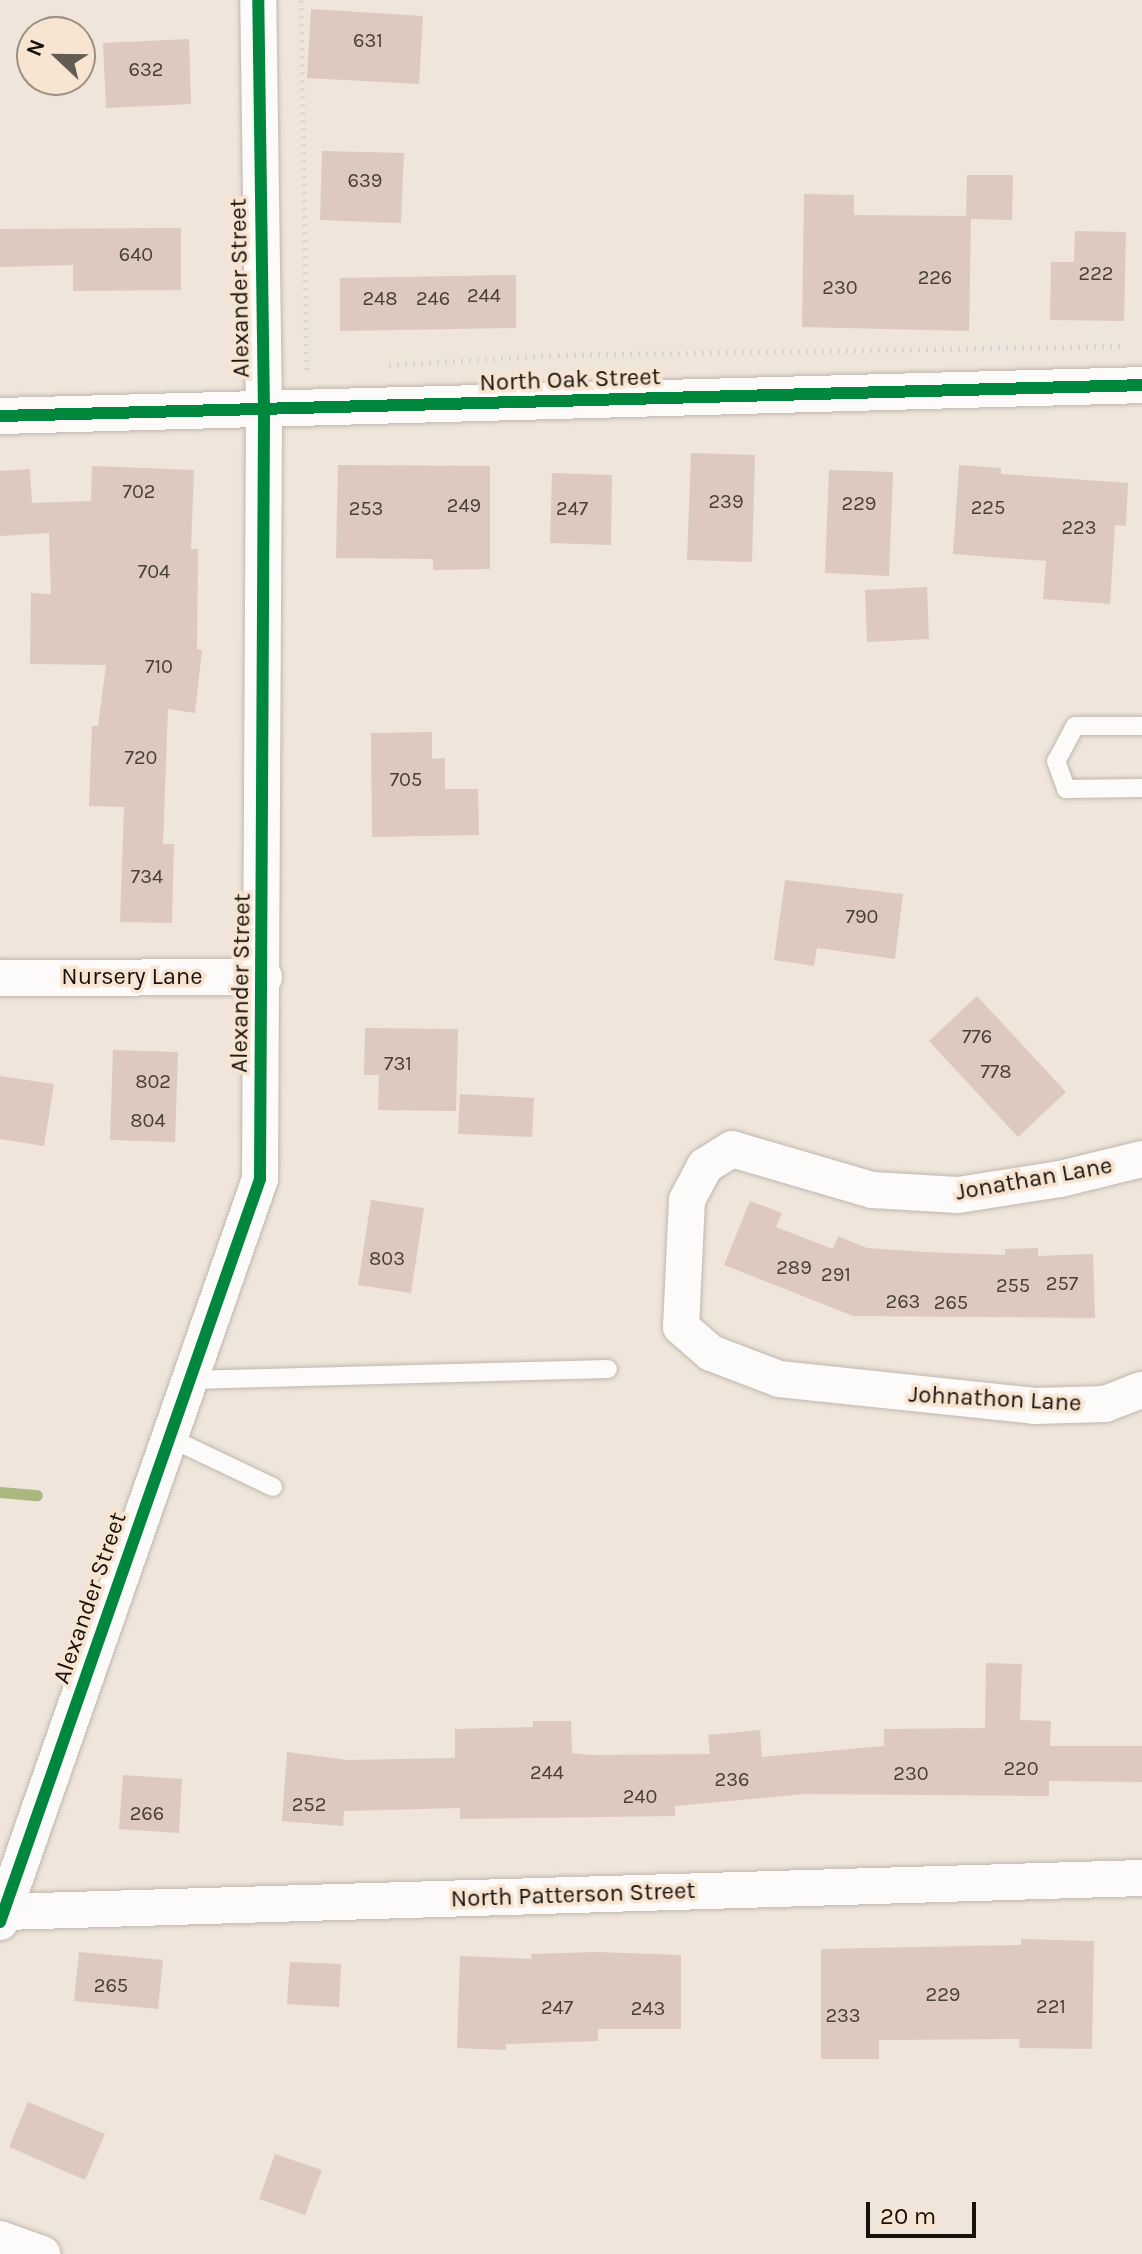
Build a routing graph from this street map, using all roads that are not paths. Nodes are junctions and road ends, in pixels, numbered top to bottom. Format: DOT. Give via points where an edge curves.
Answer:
graph roads {
  1 [pos="258,0"];
  2 [pos="1142,385"];
  3 [pos="264,411"];
  4 [pos="0,416"];
  5 [pos="1142,726"];
  6 [pos="1142,788"];
  7 [pos="264,977"];
  8 [pos="0,978"];
  9 [pos="1142,1159"];
  10 [pos="608,1369"];
  11 [pos="189,1380"];
  12 [pos="845,1386"];
  13 [pos="1142,1390"];
  14 [pos="170,1438"];
  15 [pos="273,1487"];
  16 [pos="1142,1878"];
  17 [pos="2,1917"];
  18 [pos="0,2239"];
  19 [pos="42,2254"];
  1 -- 3 [label="street, Alexander Street"];
  2 -- 3 [label="street, North Oak Street"];
  3 -- 4 [label="street, North Oak Street"];
  3 -- 7 [label="street, Alexander Street"];
  5 -- 6 [label="lane" via="1075,726 1056,761 1066,789"];
  7 -- 8 [label="street, Nursery Lane"];
  7 -- 11 [label="street, Alexander Street" via="260,1179"];
  9 -- 12 [label="street, Jonathan Lane" via="958,1195 872,1190 732,1149 705,1166 687,1200 681,1327 711,1353 779,1379"];
  10 -- 11 [label="lane"];
  11 -- 14 [label="street, Alexander Street"];
  12 -- 13 [label="street, Johnathon Lane" via="1035,1406 1105,1404"];
  14 -- 15 [label="lane"];
  14 -- 17 [label="street, Alexander Street"];
  16 -- 17 [label="street, North Patterson Street"];
  18 -- 19 [label="street"];
}
